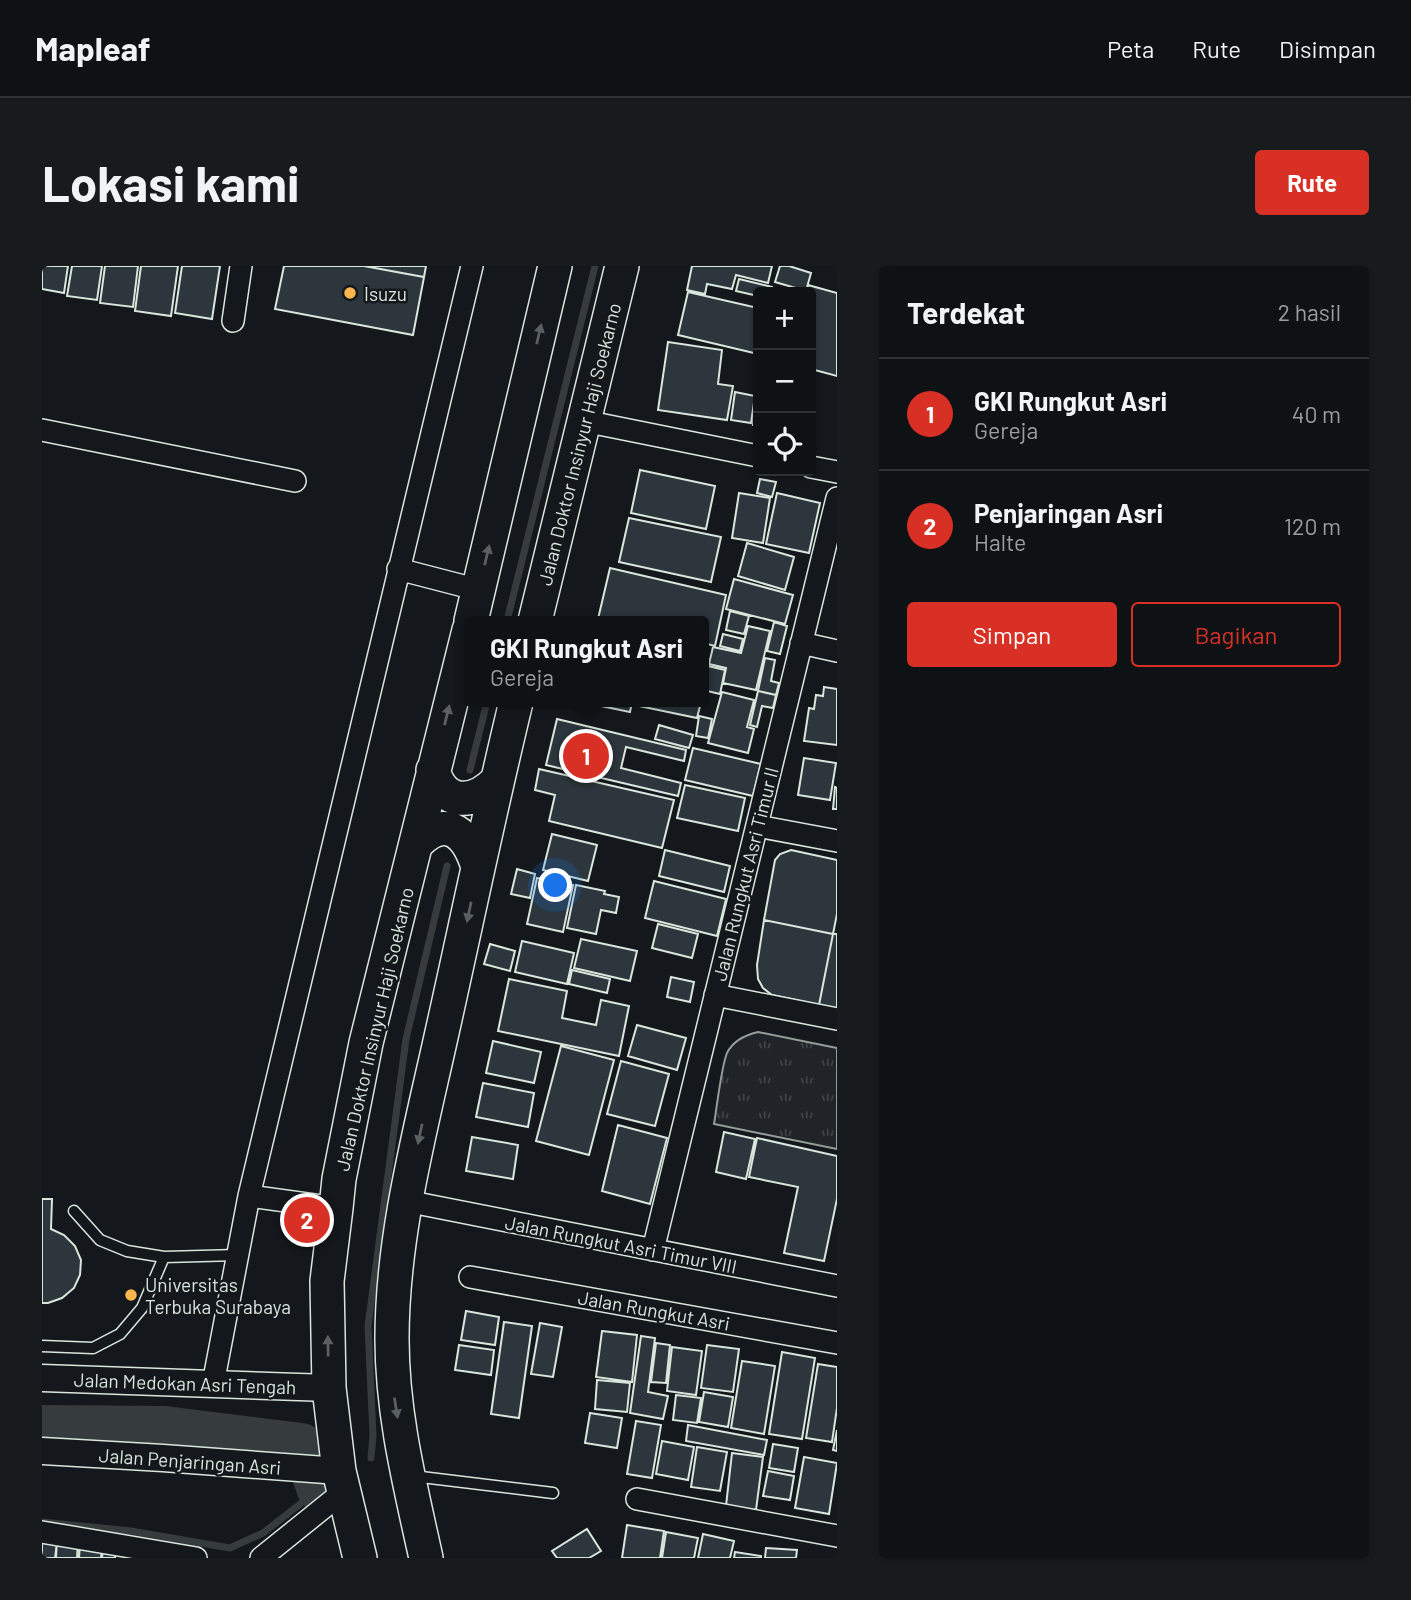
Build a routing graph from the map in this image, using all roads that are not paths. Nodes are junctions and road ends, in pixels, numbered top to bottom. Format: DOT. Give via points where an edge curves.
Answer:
graph roads {
  1 [pos="241,266"];
  2 [pos="472,266"];
  3 [pos="555,266"];
  4 [pos="622,266"];
  5 [pos="233,321"];
  6 [pos="584,421"];
  7 [pos="42,430"];
  8 [pos="753,455"];
  9 [pos="816,468"];
  10 [pos="837,472"];
  11 [pos="295,481"];
  12 [pos="837,498"];
  13 [pos="398,569"];
  14 [pos="475,606"];
  15 [pos="537,616"];
  16 [pos="801,643"];
  17 [pos="464,650"];
  18 [pos="837,651"];
  19 [pos="515,707"];
  20 [pos="433,771"];
  21 [pos="496,782"];
  22 [pos="757,826"];
  23 [pos="837,841"];
  24 [pos="418,842"];
  25 [pos="478,867"];
  26 [pos="715,995"];
  27 [pos="837,1019"];
  28 [pos="249,1196"];
  29 [pos="405,1201"];
  30 [pos="336,1208"];
  31 [pos="75,1211"];
  32 [pos="653,1250"];
  33 [pos="237,1255"];
  34 [pos="164,1257"];
  35 [pos="470,1277"];
  36 [pos="837,1286"];
  37 [pos="837,1343"];
  38 [pos="42,1346"];
  39 [pos="42,1378"];
  40 [pos="213,1384"];
  41 [pos="329,1388"];
  42 [pos="42,1451"];
  43 [pos="324,1475"];
  44 [pos="407,1475"];
  45 [pos="553,1493"];
  46 [pos="637,1499"];
  47 [pos="42,1532"];
  48 [pos="837,1536"];
  49 [pos="196,1558"];
  50 [pos="261,1558"];
  51 [pos="360,1558"];
  52 [pos="426,1558"];
  1 -- 5 [label="street"];
  2 -- 13 [label="street"];
  14 -- 3 [label="main road, one-way"];
  4 -- 6 [label="main road, Jalan Doktor Insinyur Haji Soekarno"];
  6 -- 8 [label="street"];
  6 -- 15 [label="main road, Jalan Doktor Insinyur Haji Soekarno"];
  7 -- 11 [label="street"];
  9 -- 10 [label="street"];
  12 -- 16 [label="street, Jalan Rungkut Asri Timur II"];
  13 -- 14 [label="street"];
  13 -- 28 [label="street"];
  16 -- 18 [label="street"];
  16 -- 22 [label="street, Jalan Rungkut Asri Timur II"];
  20 -- 17 [label="main road, Jalan Doktor Insinyur Haji Soekarno, one-way"];
  19 -- 21 [label="main road"];
  20 -- 21 [label="main road" via="444,792 454,797 478,796"];
  20 -- 24 [label="main road, Jalan Doktor Insinyur Haji Soekarno"];
  21 -- 25 [label="main road"];
  22 -- 23 [label="street"];
  22 -- 26 [label="street, Jalan Rungkut Asri Timur II"];
  24 -- 25 [label="main road" via="437,829 449,829 469,842"];
  24 -- 30 [label="main road, Jalan Doktor Insinyur Haji Soekarno" via="366,1043"];
  25 -- 29 [label="main road, one-way"];
  26 -- 27 [label="street"];
  26 -- 32 [label="street, Jalan Rungkut Asri Timur II"];
  28 -- 30 [label="street"];
  28 -- 33 [label="street"];
  29 -- 32 [label="street, Jalan Rungkut Asri Timur VIII"];
  29 -- 44 [label="main road, one-way" via="392,1338 394,1395"];
  41 -- 30 [label="main road, Jalan Doktor Insinyur Haji Soekarno, one-way" via="327,1282"];
  31 -- 34 [label="lane" via="100,1240 127,1251"];
  32 -- 36 [label="street, Jalan Rungkut Asri Timur VIII"];
  33 -- 34 [label="lane"];
  33 -- 40 [label="street"];
  34 -- 38 [label="lane" via="142,1308 120,1334 93,1348"];
  35 -- 37 [label="street, Jalan Rungkut Asri"];
  39 -- 40 [label="street, Jalan Medokan Asri Tengah"];
  40 -- 41 [label="street, Jalan Medokan Asri Tengah"];
  41 -- 43 [label="main road, Jalan Doktor Insinyur Haji Soekarno"];
  42 -- 43 [label="street, Jalan Penjaringan Asri"];
  43 -- 50 [label="street"];
  43 -- 51 [label="main road, Jalan Doktor Insinyur Haji Soekarno"];
  44 -- 45 [label="lane"];
  44 -- 52 [label="main road"];
  46 -- 48 [label="street"];
  47 -- 49 [label="street"];
}
